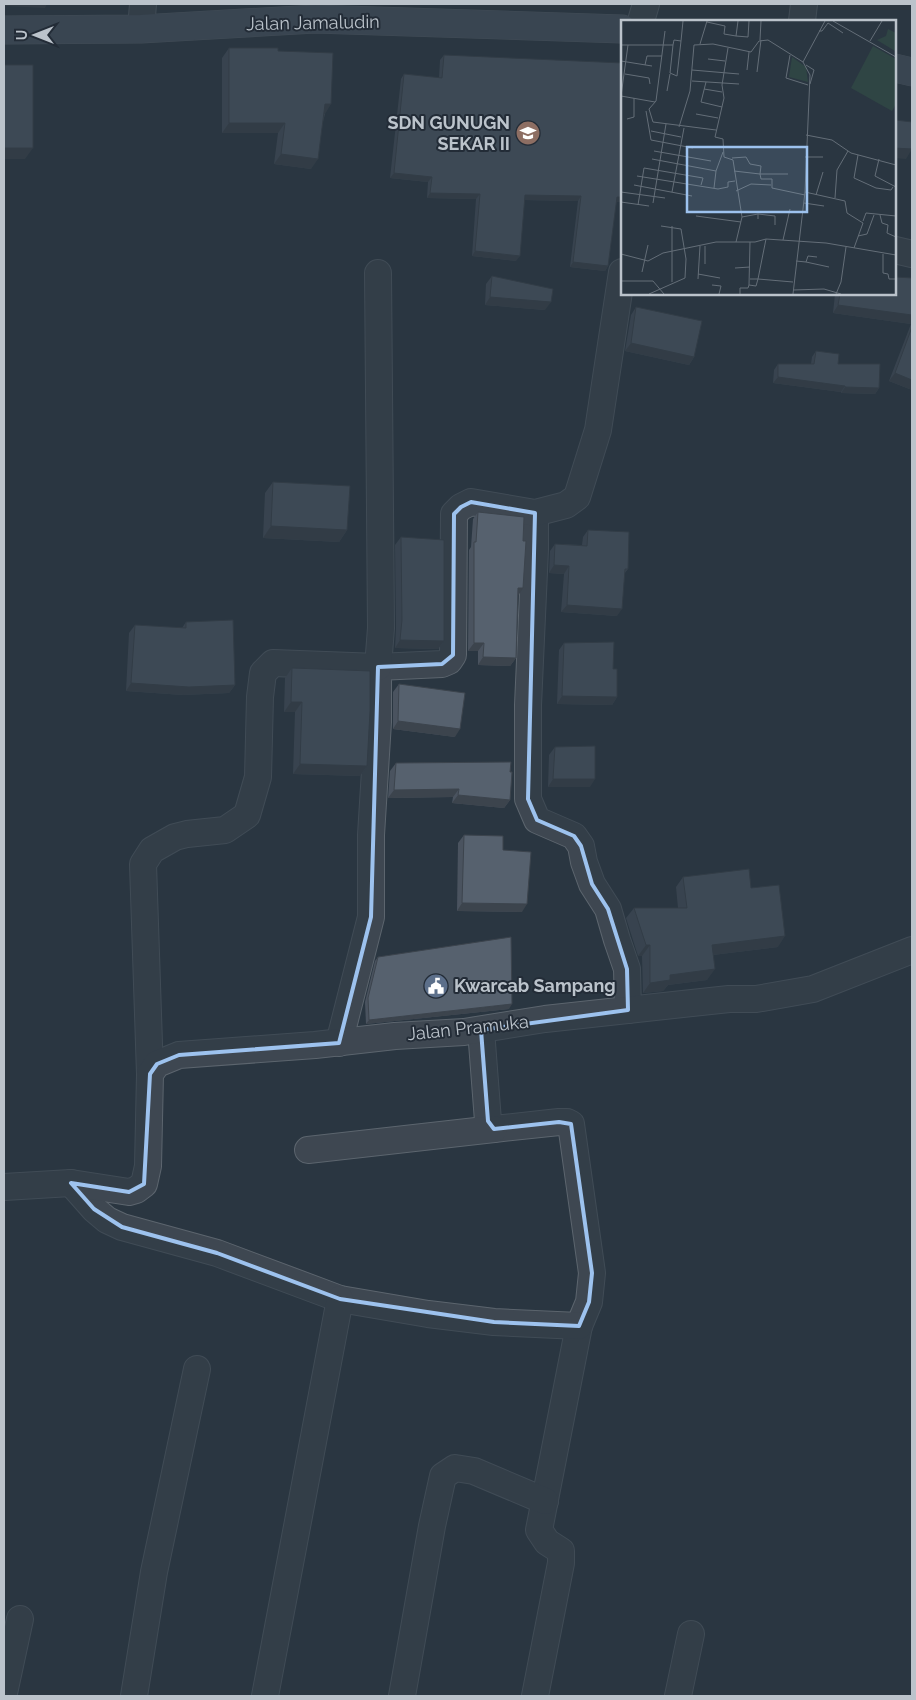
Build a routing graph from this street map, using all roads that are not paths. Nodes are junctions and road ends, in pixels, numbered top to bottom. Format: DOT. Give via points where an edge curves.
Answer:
graph roads {
  1 [pos="646,4"];
  2 [pos="804,4"];
  3 [pos="142,16"];
  4 [pos="641,20"];
  5 [pos="802,20"];
  6 [pos="621,29"];
  7 [pos="4,30"];
  8 [pos="896,68"];
  9 [pos="912,72"];
  10 [pos="896,250"];
  11 [pos="912,254"];
  12 [pos="378,272"];
  13 [pos="621,279"];
  14 [pos="535,513"];
  15 [pos="378,667"];
  16 [pos="912,950"];
  17 [pos="628,1010"];
  18 [pos="481,1030"];
  19 [pos="339,1042"];
  20 [pos="150,1074"];
  21 [pos="494,1129"];
  22 [pos="308,1150"];
  23 [pos="71,1183"];
  24 [pos="4,1187"];
  25 [pos="340,1299"];
  26 [pos="579,1326"];
  27 [pos="197,1369"];
  28 [pos="545,1501"];
  29 [pos="20,1618"];
  30 [pos="691,1634"];
  31 [pos="4,1693"];
  32 [pos="134,1696"];
  33 [pos="265,1696"];
  34 [pos="402,1696"];
  35 [pos="535,1696"];
  36 [pos="678,1696"];
  1 -- 4 [label="street"];
  2 -- 5 [label="street"];
  3 -- 6 [label="street, Jalan Jamaludin"];
  3 -- 7 [label="street, Jalan Jamaludin"];
  8 -- 9 [label="street"];
  10 -- 11 [label="street"];
  12 -- 15 [label="street" via="381,628"];
  13 -- 14 [label="street" via="598,430 576,497 566,505"];
  14 -- 15 [label="street" via="470,502 461,507 454,514 453,654 442,664"];
  14 -- 17 [label="street" via="528,800 537,820 574,836 581,846 592,884 608,909 627,968"];
  15 -- 19 [label="street" via="371,917"];
  15 -- 20 [label="street" via="273,663 263,673 258,777 248,815 225,830 175,837 152,850 143,864"];
  16 -- 17 [label="street, Jalan Pramuka" via="813,989 756,999"];
  17 -- 18 [label="street, Jalan Pramuka"];
  18 -- 19 [label="street, Jalan Pramuka"];
  18 -- 21 [label="street" via="488,1121"];
  19 -- 20 [label="street, Jalan Pramuka" via="179,1054 157,1064"];
  20 -- 23 [label="street" via="148,1166 144,1184 129,1192"];
  21 -- 22 [label="street"];
  21 -- 26 [label="street" via="559,1122 571,1124 592,1273 589,1302"];
  23 -- 24 [label="street"];
  23 -- 25 [label="street" via="94,1209 122,1227 217,1253"];
  25 -- 26 [label="street" via="494,1322"];
  25 -- 33 [label="street"];
  26 -- 28 [label="street"];
  27 -- 32 [label="street" via="154,1572"];
  28 -- 34 [label="street" via="474,1471 455,1468 443,1476"];
  28 -- 35 [label="street" via="540,1530 547,1542 561,1551 561,1563"];
  29 -- 31 [label="street"];
  30 -- 36 [label="street"];
}
